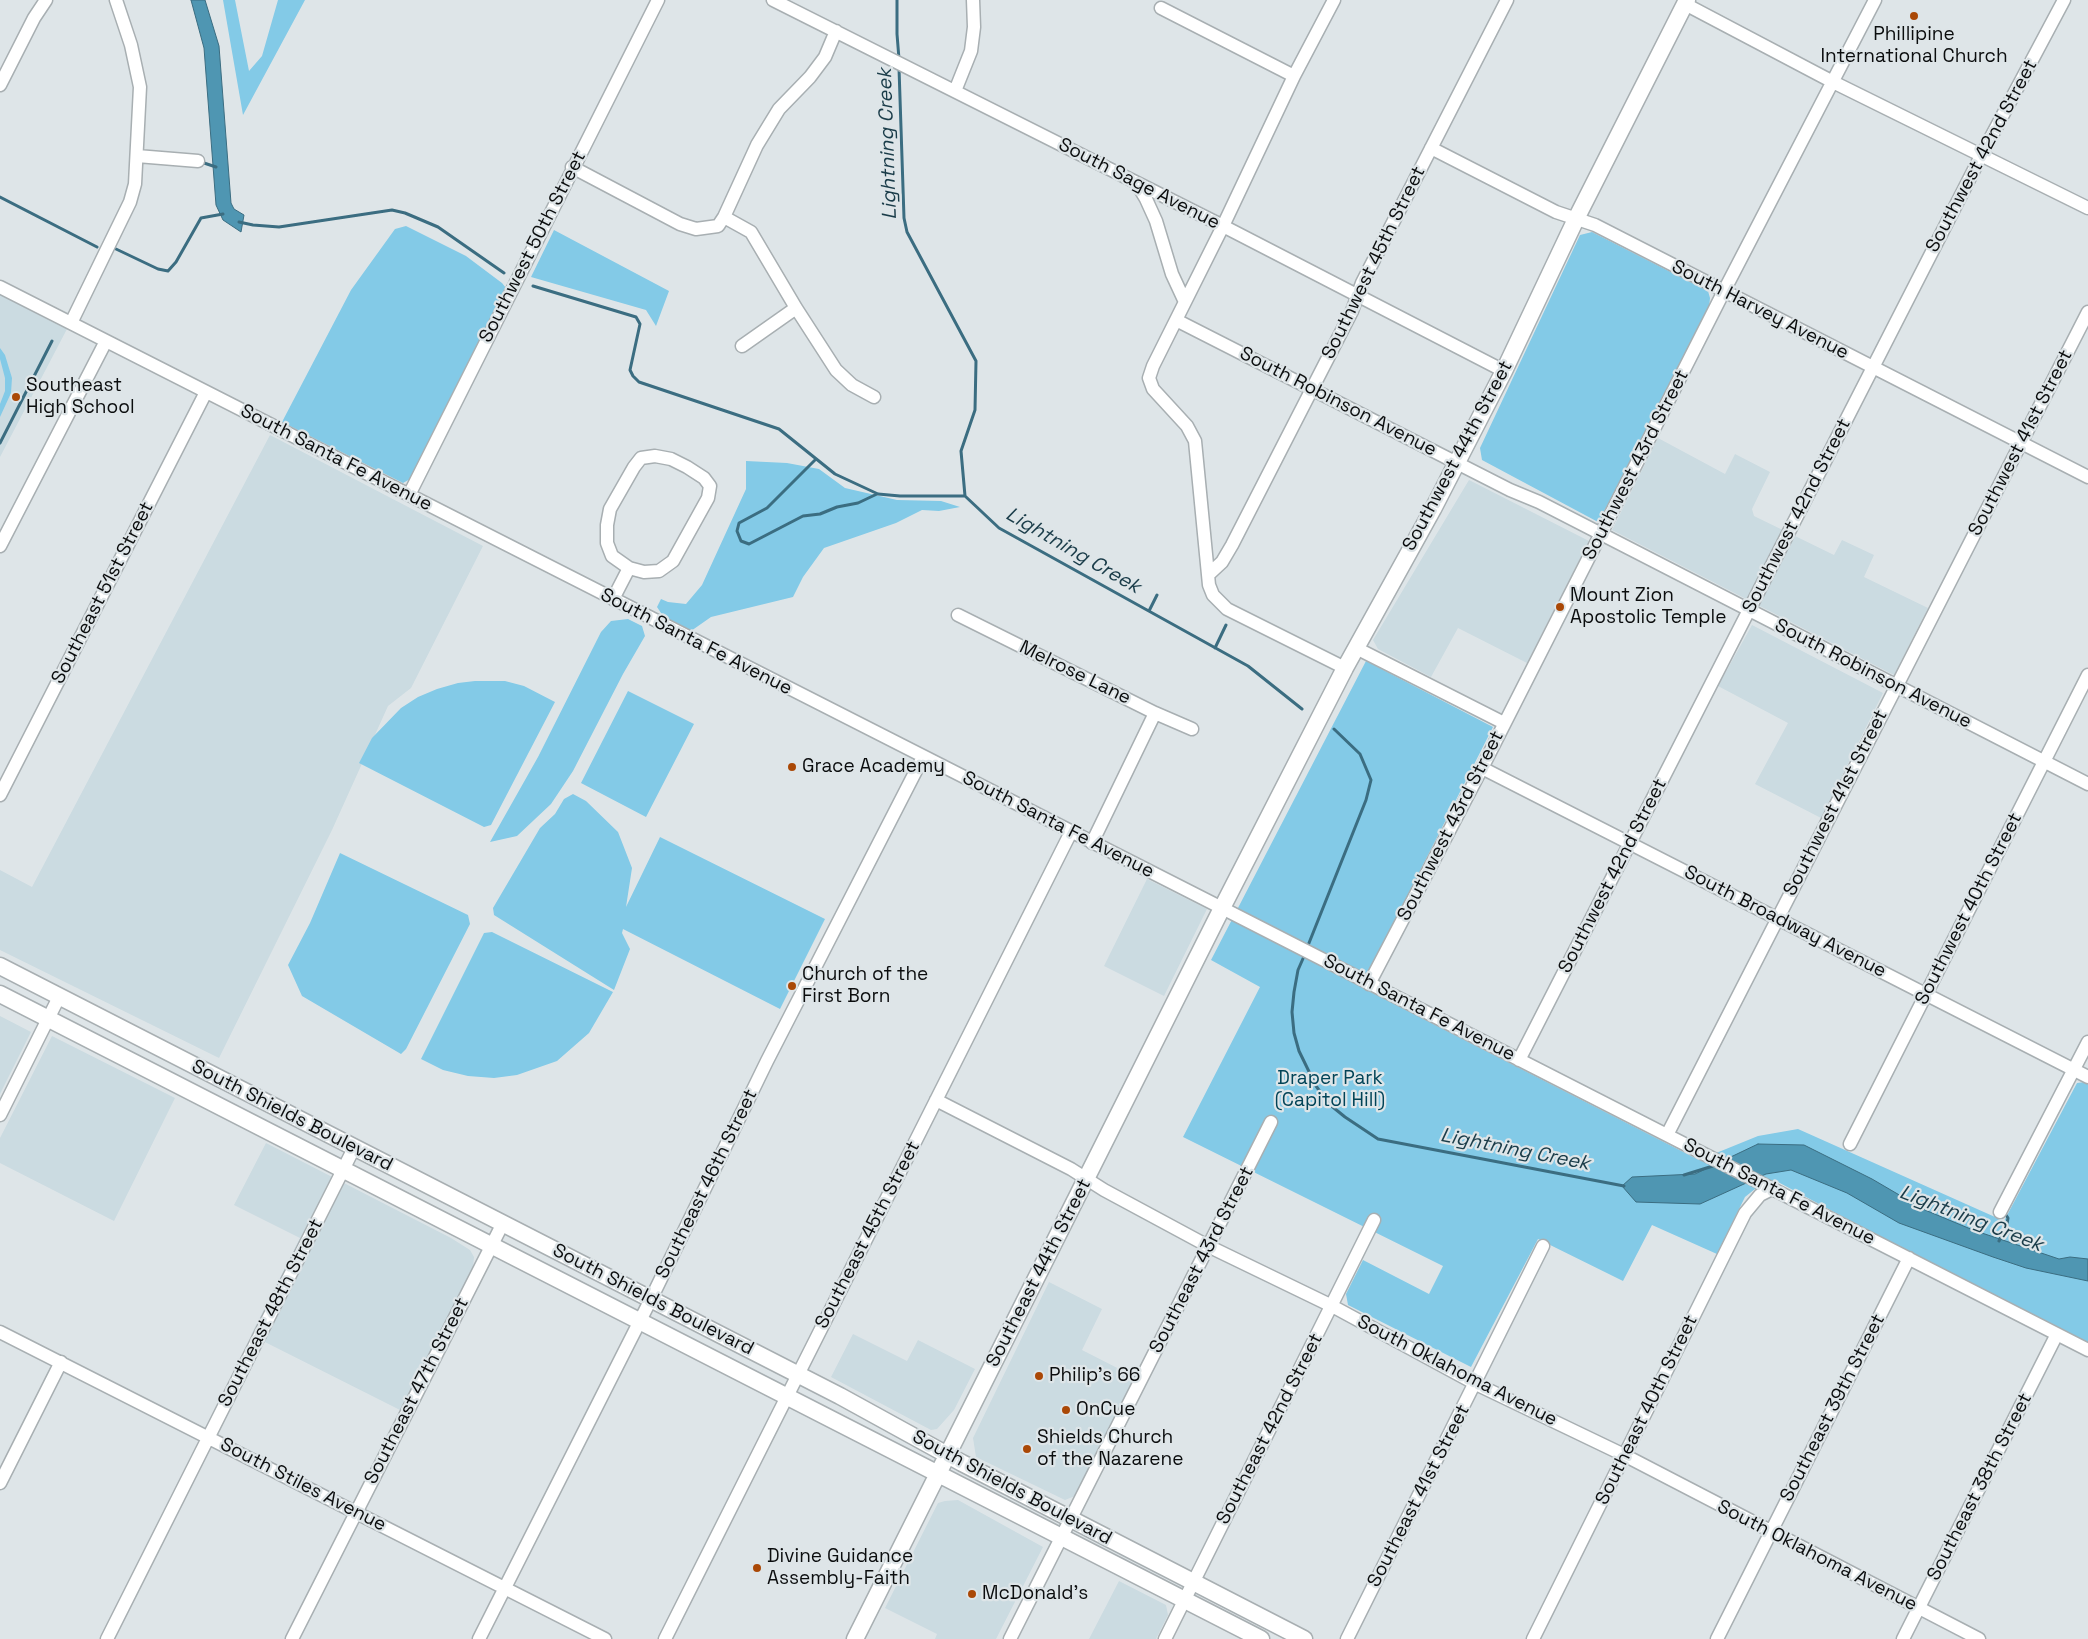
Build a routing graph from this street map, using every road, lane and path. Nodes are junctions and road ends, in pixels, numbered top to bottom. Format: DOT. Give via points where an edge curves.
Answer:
graph roads {
  1 [pos="46,0"];
  2 [pos="116,0"];
  3 [pos="658,0"];
  4 [pos="773,0"];
  5 [pos="973,0"];
  6 [pos="1334,0"];
  7 [pos="1507,0"];
  8 [pos="1875,0"];
  9 [pos="2064,0"];
  10 [pos="1686,2"];
  11 [pos="1162,8"];
  12 [pos="836,31"];
  13 [pos="1294,76"];
  14 [pos="1834,82"];
  15 [pos="0,85"];
  16 [pos="955,91"];
  17 [pos="1431,148"];
  18 [pos="137,156"];
  19 [pos="1981,156"];
  20 [pos="198,161"];
  21 [pos="572,167"];
  22 [pos="1136,183"];
  23 [pos="2088,208"];
  24 [pos="724,217"];
  25 [pos="1576,218"];
  26 [pos="1224,226"];
  27 [pos="0,287"];
  28 [pos="1724,291"];
  29 [pos="1358,296"];
  30 [pos="1185,302"];
  31 [pos="796,308"];
  32 [pos="2088,312"];
  33 [pos="1176,320"];
  34 [pos="71,323"];
  35 [pos="106,341"];
  36 [pos="742,346"];
  37 [pos="1872,368"];
  38 [pos="1504,371"];
  39 [pos="1312,389"];
  40 [pos="206,392"];
  41 [pos="874,397"];
  42 [pos="2021,443"];
  43 [pos="1457,462"];
  44 [pos="2088,477"];
  45 [pos="409,495"];
  46 [pos="1600,535"];
  47 [pos="0,546"];
  48 [pos="629,568"];
  49 [pos="1208,575"];
  50 [pos="613,599"];
  51 [pos="1749,610"];
  52 [pos="958,615"];
  53 [pos="1356,648"];
  54 [pos="1346,668"];
  55 [pos="2088,675"];
  56 [pos="1896,686"];
  57 [pos="1155,713"];
  58 [pos="1504,723"];
  59 [pos="1192,729"];
  60 [pos="923,757"];
  61 [pos="2044,761"];
  62 [pos="1482,768"];
  63 [pos="2088,784"];
  64 [pos="0,794"];
  65 [pos="1071,832"];
  66 [pos="1092,842"];
  67 [pos="1630,843"];
  68 [pos="1222,908"];
  69 [pos="1777,919"];
  70 [pos="0,966"];
  71 [pos="1369,984"];
  72 [pos="0,994"];
  73 [pos="1926,994"];
  74 [pos="59,997"];
  75 [pos="48,1018"];
  76 [pos="2088,1042"];
  77 [pos="1519,1060"];
  78 [pos="2074,1069"];
  79 [pos="2088,1077"];
  80 [pos="936,1100"];
  81 [pos="0,1114"];
  82 [pos="1271,1122"];
  83 [pos="1667,1135"];
  84 [pos="1850,1144"];
  85 [pos="354,1148"];
  86 [pos="344,1170"];
  87 [pos="1086,1179"];
  88 [pos="1772,1189"];
  89 [pos="2000,1212"];
  90 [pos="1374,1220"];
  91 [pos="503,1223"];
  92 [pos="492,1244"];
  93 [pos="1208,1246"];
  94 [pos="1543,1246"];
  95 [pos="1909,1258"];
  96 [pos="651,1300"];
  97 [pos="1332,1306"];
  98 [pos="640,1321"];
  99 [pos="0,1332"];
  100 [pos="2057,1334"];
  101 [pos="2088,1350"];
  102 [pos="61,1362"];
  103 [pos="797,1375"];
  104 [pos="1476,1384"];
  105 [pos="787,1395"];
  106 [pos="209,1436"];
  107 [pos="1624,1455"];
  108 [pos="947,1456"];
  109 [pos="938,1474"];
  110 [pos="0,1483"];
  111 [pos="355,1512"];
  112 [pos="1070,1520"];
  113 [pos="1771,1532"];
  114 [pos="1061,1537"];
  115 [pos="1193,1582"];
  116 [pos="504,1588"];
  117 [pos="1184,1600"];
  118 [pos="1918,1609"];
  119 [pos="107,1639"];
  120 [pos="292,1639"];
  121 [pos="479,1639"];
  122 [pos="605,1639"];
  123 [pos="665,1639"];
  124 [pos="855,1639"];
  125 [pos="1010,1639"];
  126 [pos="1165,1639"];
  127 [pos="1261,1639"];
  128 [pos="1304,1639"];
  129 [pos="1347,1639"];
  130 [pos="1533,1639"];
  131 [pos="1717,1639"];
  132 [pos="1903,1639"];
  133 [pos="1979,1639"];
  1 -- 15 [label="street"];
  2 -- 18 [label="street" via="140,87"];
  3 -- 21 [label="street, Southwest 50th Street"];
  4 -- 12 [label="street, South Sage Avenue"];
  5 -- 16 [label="street" via="971,51"];
  6 -- 13 [label="street"];
  7 -- 17 [label="street, Southwest 45th Street"];
  8 -- 14 [label="street, Southwest 43rd Street"];
  9 -- 19 [label="street, Southwest 42nd Street"];
  10 -- 14 [label="street"];
  10 -- 25 [label="main road, Southwest 44th Street"];
  11 -- 13 [label="street"];
  12 -- 16 [label="street, South Sage Avenue"];
  12 -- 24 [label="street" via="825,57 779,108 757,145"];
  13 -- 26 [label="street"];
  14 -- 19 [label="street"];
  14 -- 28 [label="street, Southwest 43rd Street"];
  16 -- 22 [label="street, South Sage Avenue"];
  17 -- 25 [label="street, South Harvey Avenue" via="1556,212"];
  17 -- 29 [label="street, Southwest 45th Street"];
  18 -- 20 [label="street"];
  18 -- 34 [label="street" via="130,202"];
  19 -- 23 [label="street"];
  19 -- 37 [label="street, Southwest 42nd Street"];
  21 -- 24 [label="street" via="680,224 696,229 718,226"];
  21 -- 45 [label="street, Southwest 50th Street"];
  22 -- 26 [label="street, South Sage Avenue"];
  22 -- 30 [label="street" via="1154,215 1172,274"];
  24 -- 31 [label="street" via="751,232"];
  25 -- 28 [label="street, South Harvey Avenue"];
  25 -- 38 [label="main road, Southwest 44th Street"];
  26 -- 29 [label="street, South Sage Avenue"];
  26 -- 30 [label="street"];
  27 -- 34 [label="street, South Santa Fe Avenue"];
  28 -- 37 [label="street, South Harvey Avenue"];
  28 -- 46 [label="street, Southwest 43rd Street"];
  29 -- 38 [label="street, South Sage Avenue"];
  29 -- 39 [label="street, Southwest 45th Street"];
  30 -- 33 [label="street"];
  31 -- 36 [label="street"];
  31 -- 41 [label="street" via="836,370 852,385"];
  32 -- 42 [label="street, Southwest 41st Street"];
  33 -- 39 [label="street, South Robinson Avenue"];
  33 -- 49 [label="street" via="1153,366 1151,386 1187,426 1195,440"];
  34 -- 35 [label="street, South Santa Fe Avenue"];
  35 -- 40 [label="street, South Santa Fe Avenue"];
  35 -- 47 [label="street"];
  37 -- 42 [label="street, South Harvey Avenue"];
  37 -- 51 [label="street, Southwest 42nd Street"];
  38 -- 43 [label="main road, Southwest 44th Street"];
  39 -- 43 [label="street, South Robinson Avenue"];
  39 -- 49 [label="street, Southwest 45th Street" via="1232,545 1222,562"];
  40 -- 45 [label="street, South Santa Fe Avenue"];
  40 -- 64 [label="street, Southeast 51st Street"];
  42 -- 44 [label="street, South Harvey Avenue"];
  42 -- 56 [label="street, Southwest 41st Street"];
  43 -- 46 [label="street, South Robinson Avenue"];
  43 -- 53 [label="main road, Southwest 44th Street"];
  45 -- 50 [label="street, South Santa Fe Avenue"];
  46 -- 51 [label="street, South Robinson Avenue"];
  46 -- 58 [label="street, Southwest 43rd Street"];
  48 -- 48 [label="street" via="659,571 673,561 708,498 710,486 704,478 671,459 641,458 614,501 607,525 612,556"];
  48 -- 50 [label="street"];
  49 -- 54 [label="street" via="1213,595 1227,609"];
  50 -- 60 [label="street, South Santa Fe Avenue"];
  51 -- 56 [label="street, South Robinson Avenue"];
  51 -- 67 [label="street, Southwest 42nd Street"];
  52 -- 57 [label="street, Melrose Lane"];
  53 -- 54 [label="main road, Southwest 44th Street"];
  53 -- 58 [label="street"];
  54 -- 68 [label="main road, Southwest 44th Street"];
  55 -- 61 [label="street, Southwest 40th Street"];
  56 -- 61 [label="street, South Robinson Avenue"];
  56 -- 69 [label="street, Southwest 41st Street"];
  57 -- 59 [label="street, Melrose Lane"];
  57 -- 66 [label="street"];
  58 -- 62 [label="street, Southwest 43rd Street"];
  60 -- 65 [label="street, South Santa Fe Avenue"];
  60 -- 96 [label="street, Southeast 46th Street" via="766,1062"];
  61 -- 63 [label="street, South Robinson Avenue"];
  61 -- 73 [label="street, Southwest 40th Street"];
  62 -- 67 [label="street, South Broadway Avenue"];
  62 -- 71 [label="street, Southwest 43rd Street"];
  65 -- 66 [label="street, South Santa Fe Avenue"];
  65 -- 80 [label="street, Southeast 45th Street"];
  66 -- 68 [label="street, South Santa Fe Avenue"];
  67 -- 69 [label="street, South Broadway Avenue"];
  67 -- 77 [label="street, Southwest 42nd Street"];
  68 -- 71 [label="street, South Santa Fe Avenue"];
  68 -- 87 [label="main road, Southeast 44th Street"];
  69 -- 73 [label="street, South Broadway Avenue"];
  69 -- 83 [label="street, Southwest 41st Street"];
  70 -- 74 [label="main road, South Shields Boulevard"];
  71 -- 77 [label="street, South Santa Fe Avenue"];
  72 -- 75 [label="main road, South Shields Boulevard"];
  73 -- 78 [label="street, South Broadway Avenue"];
  73 -- 84 [label="street, Southwest 40th Street"];
  74 -- 75 [label="street"];
  74 -- 85 [label="main road, South Shields Boulevard"];
  75 -- 81 [label="street"];
  75 -- 86 [label="main road, South Shields Boulevard"];
  76 -- 78 [label="street"];
  77 -- 83 [label="street, South Santa Fe Avenue"];
  78 -- 79 [label="street, South Broadway Avenue"];
  78 -- 89 [label="street"];
  80 -- 87 [label="street, South Oklahoma Avenue"];
  80 -- 103 [label="street, Southeast 45th Street"];
  82 -- 93 [label="street, Southeast 43rd Street"];
  83 -- 88 [label="street, South Santa Fe Avenue"];
  85 -- 86 [label="street, Southeast 48th Street"];
  85 -- 91 [label="main road, South Shields Boulevard"];
  86 -- 92 [label="main road, South Shields Boulevard"];
  86 -- 106 [label="street, Southeast 48th Street"];
  87 -- 93 [label="street, South Oklahoma Avenue"];
  87 -- 108 [label="main road, Southeast 44th Street"];
  88 -- 95 [label="street, South Santa Fe Avenue"];
  88 -- 107 [label="street, Southeast 40th Street" via="1760,1195 1745,1212"];
  90 -- 97 [label="street, Southeast 42nd Street"];
  91 -- 92 [label="street, Southeast 47th Street"];
  91 -- 96 [label="main road, South Shields Boulevard"];
  92 -- 98 [label="main road, South Shields Boulevard"];
  92 -- 111 [label="street, Southeast 47th Street"];
  93 -- 97 [label="street, South Oklahoma Avenue"];
  93 -- 112 [label="street, Southeast 43rd Street"];
  94 -- 104 [label="street, Southeast 41st Street"];
  95 -- 100 [label="street, South Santa Fe Avenue"];
  95 -- 113 [label="street, Southeast 39th Street"];
  96 -- 98 [label="street, Southeast 46th Street"];
  96 -- 103 [label="main road, South Shields Boulevard"];
  97 -- 104 [label="street, South Oklahoma Avenue"];
  97 -- 115 [label="street, Southeast 42nd Street"];
  98 -- 105 [label="main road, South Shields Boulevard"];
  98 -- 116 [label="street, Southeast 46th Street"];
  99 -- 102 [label="street, South Stiles Avenue"];
  100 -- 101 [label="street, South Santa Fe Avenue"];
  100 -- 118 [label="street, Southeast 38th Street"];
  102 -- 106 [label="street, South Stiles Avenue"];
  102 -- 110 [label="street"];
  103 -- 105 [label="street, Southeast 45th Street"];
  103 -- 108 [label="main road, South Shields Boulevard"];
  104 -- 107 [label="street, South Oklahoma Avenue"];
  104 -- 129 [label="street, Southeast 41st Street"];
  105 -- 109 [label="main road, South Shields Boulevard"];
  105 -- 123 [label="street, Southeast 45th Street"];
  106 -- 111 [label="street, South Stiles Avenue"];
  106 -- 119 [label="street, Southeast 48th Street"];
  107 -- 113 [label="street, South Oklahoma Avenue"];
  107 -- 130 [label="street, Southeast 40th Street"];
  108 -- 109 [label="main road, Southeast 44th Street"];
  108 -- 112 [label="main road, South Shields Boulevard"];
  109 -- 114 [label="main road, South Shields Boulevard"];
  109 -- 124 [label="main road, Southeast 44th Street"];
  111 -- 116 [label="street, South Stiles Avenue"];
  111 -- 120 [label="street, Southeast 47th Street"];
  112 -- 114 [label="street, Southeast 43rd Street"];
  112 -- 115 [label="main road, South Shields Boulevard"];
  113 -- 118 [label="street, South Oklahoma Avenue"];
  113 -- 131 [label="street, Southeast 39th Street"];
  114 -- 117 [label="main road, South Shields Boulevard"];
  114 -- 125 [label="street, Southeast 43rd Street"];
  115 -- 117 [label="street, Southeast 42nd Street"];
  115 -- 128 [label="main road, South Shields Boulevard"];
  116 -- 121 [label="street, Southeast 46th Street"];
  116 -- 122 [label="street, South Stiles Avenue"];
  117 -- 126 [label="street, Southeast 42nd Street"];
  117 -- 127 [label="main road, South Shields Boulevard"];
  118 -- 132 [label="street, Southeast 38th Street"];
  118 -- 133 [label="street, South Oklahoma Avenue"];
}
